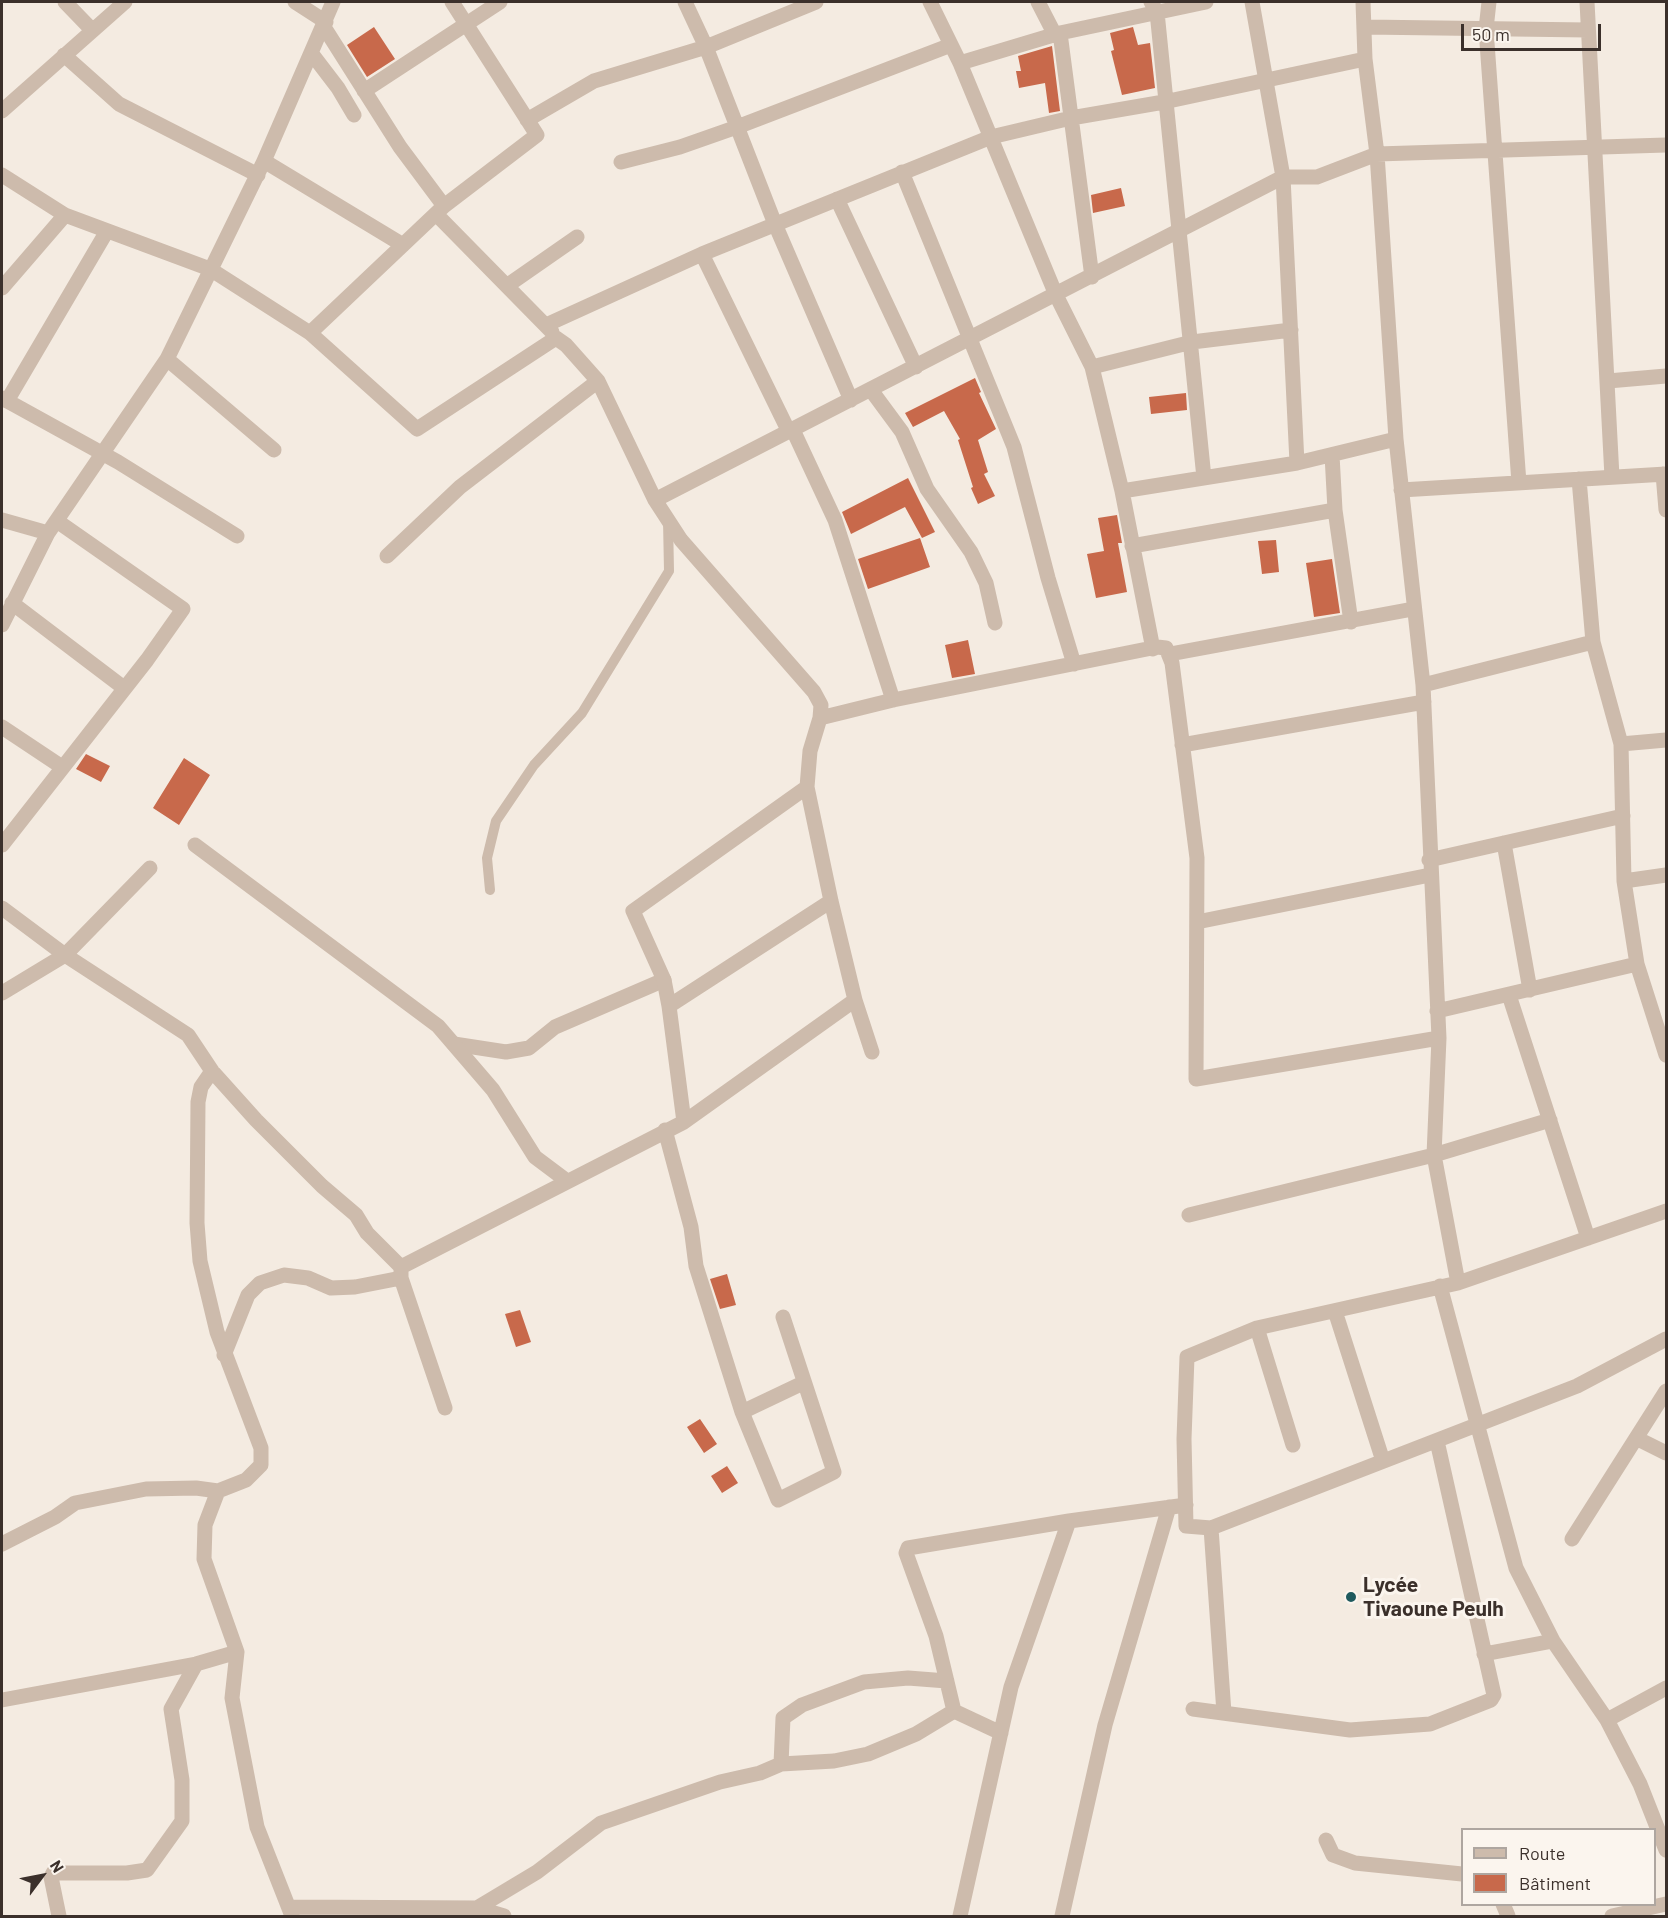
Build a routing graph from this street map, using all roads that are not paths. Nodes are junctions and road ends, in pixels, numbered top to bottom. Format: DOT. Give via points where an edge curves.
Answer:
graph roads {
  1 [pos="65,2"];
  2 [pos="125,2"];
  3 [pos="295,2"];
  4 [pos="333,2"];
  5 [pos="452,2"];
  6 [pos="500,2"];
  7 [pos="685,2"];
  8 [pos="816,2"];
  9 [pos="930,2"];
  10 [pos="1038,2"];
  11 [pos="1206,2"];
  12 [pos="1252,2"];
  13 [pos="1363,2"];
  14 [pos="1489,2"];
  15 [pos="1587,2"];
  16 [pos="1154,7"];
  17 [pos="325,25"];
  18 [pos="467,25"];
  19 [pos="1365,27"];
  20 [pos="1486,29"];
  21 [pos="92,30"];
  22 [pos="1588,30"];
  23 [pos="1058,34"];
  24 [pos="951,45"];
  25 [pos="706,46"];
  26 [pos="312,54"];
  27 [pos="64,55"];
  28 [pos="1365,59"];
  29 [pos="960,63"];
  30 [pos="355,76"];
  31 [pos="1266,80"];
  32 [pos="338,88"];
  33 [pos="364,91"];
  34 [pos="1164,102"];
  35 [pos="2,110"];
  36 [pos="354,116"];
  37 [pos="1071,118"];
  38 [pos="527,120"];
  39 [pos="736,127"];
  40 [pos="991,136"];
  41 [pos="1666,145"];
  42 [pos="1594,147"];
  43 [pos="1495,151"];
  44 [pos="1377,154"];
  45 [pos="621,162"];
  46 [pos="261,168"];
  47 [pos="902,172"];
  48 [pos="2,175"];
  49 [pos="1284,177"];
  50 [pos="837,199"];
  51 [pos="440,210"];
  52 [pos="66,214"];
  53 [pos="775,224"];
  54 [pos="107,231"];
  55 [pos="1179,232"];
  56 [pos="577,237"];
  57 [pos="404,245"];
  58 [pos="702,254"];
  59 [pos="210,269"];
  60 [pos="1092,277"];
  61 [pos="508,285"];
  62 [pos="2,288"];
  63 [pos="1056,295"];
  64 [pos="546,325"];
  65 [pos="1291,330"];
  66 [pos="310,333"];
  67 [pos="556,338"];
  68 [pos="970,339"];
  69 [pos="1192,342"];
  70 [pos="167,359"];
  71 [pos="916,367"];
  72 [pos="1092,367"];
  73 [pos="1666,376"];
  74 [pos="598,381"];
  75 [pos="1608,381"];
  76 [pos="871,390"];
  77 [pos="4,399"];
  78 [pos="851,400"];
  79 [pos="791,431"];
  80 [pos="1396,439"];
  81 [pos="274,450"];
  82 [pos="103,455"];
  83 [pos="1332,455"];
  84 [pos="1297,464"];
  85 [pos="1665,474"];
  86 [pos="1612,477"];
  87 [pos="1204,478"];
  88 [pos="1578,479"];
  89 [pos="1519,483"];
  90 [pos="1401,490"];
  91 [pos="1122,491"];
  92 [pos="656,500"];
  93 [pos="1335,510"];
  94 [pos="1666,510"];
  95 [pos="2,520"];
  96 [pos="668,520"];
  97 [pos="53,527"];
  98 [pos="237,536"];
  99 [pos="1132,546"];
  100 [pos="387,556"];
  101 [pos="12,603"];
  102 [pos="1413,609"];
  103 [pos="1351,622"];
  104 [pos="995,623"];
  105 [pos="2,625"];
  106 [pos="1593,642"];
  107 [pos="1153,648"];
  108 [pos="1170,654"];
  109 [pos="1074,664"];
  110 [pos="1423,685"];
  111 [pos="124,688"];
  112 [pos="893,700"];
  113 [pos="1424,702"];
  114 [pos="820,718"];
  115 [pos="2,727"];
  116 [pos="1666,740"];
  117 [pos="1621,744"];
  118 [pos="1182,745"];
  119 [pos="62,767"];
  120 [pos="807,787"];
  121 [pos="1623,816"];
  122 [pos="1503,843"];
  123 [pos="2,845"];
  124 [pos="195,845"];
  125 [pos="150,868"];
  126 [pos="1430,868"];
  127 [pos="1666,875"];
  128 [pos="1624,880"];
  129 [pos="490,890"];
  130 [pos="831,901"];
  131 [pos="2,908"];
  132 [pos="1197,922"];
  133 [pos="65,955"];
  134 [pos="1637,964"];
  135 [pos="664,980"];
  136 [pos="1530,990"];
  137 [pos="2,993"];
  138 [pos="1509,995"];
  139 [pos="855,1000"];
  140 [pos="669,1006"];
  141 [pos="1437,1011"];
  142 [pos="1439,1038"];
  143 [pos="454,1044"];
  144 [pos="872,1052"];
  145 [pos="1666,1055"];
  146 [pos="212,1071"];
  147 [pos="1550,1120"];
  148 [pos="684,1122"];
  149 [pos="665,1130"];
  150 [pos="1434,1155"];
  151 [pos="567,1181"];
  152 [pos="1666,1211"];
  153 [pos="1189,1215"];
  154 [pos="1588,1238"];
  155 [pos="401,1272"];
  156 [pos="1458,1283"];
  157 [pos="1440,1286"];
  158 [pos="1335,1311"];
  159 [pos="783,1317"];
  160 [pos="1257,1328"];
  161 [pos="1666,1339"];
  162 [pos="224,1355"];
  163 [pos="803,1383"];
  164 [pos="1666,1391"];
  165 [pos="445,1408"];
  166 [pos="742,1412"];
  167 [pos="1478,1425"];
  168 [pos="1636,1438"];
  169 [pos="1437,1441"];
  170 [pos="1293,1445"];
  171 [pos="1666,1453"];
  172 [pos="1383,1461"];
  173 [pos="218,1491"];
  174 [pos="1186,1505"];
  175 [pos="1169,1507"];
  176 [pos="1069,1521"];
  177 [pos="1210,1528"];
  178 [pos="1572,1539"];
  179 [pos="2,1544"];
  180 [pos="1553,1641"];
  181 [pos="237,1652"];
  182 [pos="1484,1654"];
  183 [pos="196,1664"];
  184 [pos="947,1681"];
  185 [pos="1666,1688"];
  186 [pos="2,1700"];
  187 [pos="1193,1709"];
  188 [pos="954,1712"];
  189 [pos="1224,1713"];
  190 [pos="1607,1720"];
  191 [pos="1001,1733"];
  192 [pos="781,1764"];
  193 [pos="1326,1840"];
  194 [pos="1666,1851"];
  195 [pos="1461,1874"];
  196 [pos="1666,1904"];
  197 [pos="477,1908"];
  198 [pos="445,1910"];
  199 [pos="291,1912"];
  200 [pos="1632,1914"];
  201 [pos="59,1917"];
  202 [pos="428,1917"];
  203 [pos="504,1917"];
  204 [pos="960,1917"];
  205 [pos="1062,1917"];
  206 [pos="1612,1917"];
  1 -- 21 [label="street"];
  2 -- 21 [label="street"];
  3 -- 17 [label="street"];
  4 -- 17 [label="street"];
  5 -- 18 [label="street"];
  6 -- 18 [label="street"];
  7 -- 25 [label="street"];
  8 -- 25 [label="street"];
  9 -- 24 [label="street"];
  10 -- 23 [label="street"];
  11 -- 16 [label="street"];
  12 -- 31 [label="street"];
  13 -- 19 [label="street"];
  14 -- 20 [label="street"];
  15 -- 22 [label="street"];
  16 -- 23 [label="street"];
  16 -- 34 [label="street"];
  17 -- 26 [label="street"];
  17 -- 30 [label="street"];
  18 -- 33 [label="street"];
  18 -- 38 [label="street"];
  19 -- 20 [label="street"];
  19 -- 28 [label="street"];
  20 -- 22 [label="street"];
  20 -- 43 [label="street"];
  21 -- 27 [label="street"];
  22 -- 42 [label="street"];
  23 -- 29 [label="street"];
  23 -- 37 [label="street"];
  24 -- 29 [label="street"];
  24 -- 39 [label="street"];
  25 -- 38 [label="street" via="594,81"];
  25 -- 39 [label="street"];
  26 -- 32 [label="street"];
  26 -- 46 [label="street"];
  27 -- 35 [label="street"];
  27 -- 46 [label="street" via="119,104"];
  28 -- 31 [label="street"];
  28 -- 44 [label="street"];
  29 -- 40 [label="street"];
  30 -- 32 [label="street"];
  30 -- 33 [label="street"];
  31 -- 34 [label="street"];
  31 -- 49 [label="street"];
  32 -- 36 [label="street"];
  33 -- 51 [label="street"];
  34 -- 37 [label="street"];
  34 -- 55 [label="street"];
  37 -- 40 [label="street"];
  37 -- 60 [label="street"];
  38 -- 51 [label="street" via="537,135"];
  39 -- 45 [label="street"];
  39 -- 53 [label="street"];
  40 -- 47 [label="street"];
  40 -- 63 [label="street"];
  41 -- 42 [label="street"];
  42 -- 43 [label="street"];
  42 -- 75 [label="street"];
  43 -- 44 [label="street"];
  43 -- 89 [label="street"];
  44 -- 49 [label="street" via="1317,177"];
  44 -- 80 [label="street"];
  46 -- 57 [label="street"];
  46 -- 59 [label="street"];
  47 -- 50 [label="street"];
  47 -- 68 [label="street"];
  48 -- 52 [label="street"];
  49 -- 55 [label="street"];
  49 -- 65 [label="street"];
  50 -- 53 [label="street"];
  50 -- 71 [label="street"];
  51 -- 57 [label="street"];
  51 -- 61 [label="street"];
  52 -- 54 [label="street"];
  52 -- 62 [label="street"];
  53 -- 58 [label="street"];
  53 -- 78 [label="street"];
  54 -- 59 [label="street"];
  54 -- 77 [label="street"];
  55 -- 60 [label="street"];
  55 -- 69 [label="street"];
  56 -- 61 [label="street"];
  57 -- 66 [label="street"];
  58 -- 64 [label="street"];
  58 -- 79 [label="street"];
  59 -- 66 [label="street"];
  59 -- 70 [label="street"];
  60 -- 63 [label="street"];
  61 -- 64 [label="street"];
  63 -- 68 [label="street"];
  63 -- 72 [label="street"];
  64 -- 67 [label="street"];
  65 -- 69 [label="street"];
  65 -- 84 [label="street"];
  66 -- 67 [label="street" via="417,429"];
  67 -- 74 [label="street"];
  68 -- 71 [label="street"];
  68 -- 109 [label="street" via="1014,447"];
  69 -- 72 [label="street"];
  69 -- 87 [label="street"];
  70 -- 81 [label="street"];
  70 -- 82 [label="street"];
  71 -- 76 [label="street"];
  72 -- 91 [label="street"];
  73 -- 75 [label="street"];
  74 -- 92 [label="street"];
  74 -- 100 [label="street" via="460,487"];
  75 -- 86 [label="street"];
  76 -- 78 [label="street"];
  76 -- 104 [label="street" via="902,432 927,489 971,552 986,583"];
  77 -- 82 [label="street"];
  78 -- 79 [label="street"];
  79 -- 92 [label="street"];
  79 -- 112 [label="street" via="835,520"];
  80 -- 83 [label="street"];
  80 -- 90 [label="street"];
  82 -- 97 [label="street"];
  82 -- 98 [label="street"];
  83 -- 84 [label="street"];
  83 -- 93 [label="street"];
  84 -- 87 [label="street"];
  85 -- 86 [label="street"];
  85 -- 94 [label="street"];
  86 -- 88 [label="street"];
  87 -- 91 [label="street"];
  88 -- 89 [label="street"];
  88 -- 106 [label="street"];
  89 -- 90 [label="street"];
  90 -- 102 [label="street"];
  91 -- 99 [label="street"];
  92 -- 96 [label="street"];
  93 -- 99 [label="street"];
  93 -- 103 [label="street"];
  95 -- 97 [label="street"];
  96 -- 114 [label="street" via="681,540 814,692 821,705"];
  96 -- 129 [label="lane" via="669,571 582,713 534,765 496,821 487,858"];
  97 -- 101 [label="street"];
  97 -- 111 [label="street" via="183,609"];
  99 -- 107 [label="street"];
  101 -- 105 [label="street"];
  101 -- 111 [label="street"];
  102 -- 103 [label="street"];
  102 -- 110 [label="street"];
  103 -- 108 [label="street"];
  106 -- 110 [label="street"];
  106 -- 117 [label="street"];
  107 -- 108 [label="street" via="1163,647"];
  107 -- 109 [label="street"];
  108 -- 118 [label="street"];
  109 -- 112 [label="street"];
  110 -- 113 [label="street"];
  111 -- 119 [label="street"];
  112 -- 114 [label="street"];
  113 -- 118 [label="street"];
  113 -- 126 [label="street"];
  114 -- 120 [label="street" via="810,752"];
  115 -- 119 [label="street"];
  116 -- 117 [label="street"];
  117 -- 121 [label="street"];
  118 -- 132 [label="street" via="1197,858"];
  119 -- 123 [label="street"];
  120 -- 130 [label="street"];
  120 -- 135 [label="street" via="633,911"];
  121 -- 122 [label="street"];
  121 -- 128 [label="street"];
  122 -- 126 [label="street"];
  122 -- 136 [label="street"];
  124 -- 143 [label="street" via="438,1026"];
  125 -- 133 [label="street"];
  126 -- 132 [label="street"];
  126 -- 141 [label="street"];
  127 -- 128 [label="street"];
  128 -- 134 [label="street"];
  130 -- 139 [label="street"];
  130 -- 140 [label="street"];
  131 -- 133 [label="street"];
  132 -- 142 [label="street" via="1196,1079"];
  133 -- 137 [label="street"];
  133 -- 146 [label="street" via="188,1035"];
  134 -- 136 [label="street"];
  134 -- 145 [label="street"];
  135 -- 140 [label="street"];
  135 -- 143 [label="street" via="555,1027 529,1048 506,1052"];
  136 -- 138 [label="street"];
  138 -- 141 [label="street"];
  138 -- 147 [label="street"];
  139 -- 144 [label="street"];
  139 -- 148 [label="street"];
  140 -- 148 [label="street"];
  141 -- 142 [label="street"];
  142 -- 150 [label="street"];
  143 -- 151 [label="street" via="493,1090 536,1157"];
  146 -- 155 [label="street" via="291,1155 356,1215"];
  146 -- 162 [label="street" via="201,1087 198,1102 197,1223 200,1261"];
  147 -- 150 [label="street"];
  147 -- 154 [label="street"];
  148 -- 149 [label="street"];
  149 -- 151 [label="street"];
  149 -- 166 [label="street" via="691,1227 696,1266"];
  150 -- 153 [label="street"];
  150 -- 156 [label="street"];
  151 -- 155 [label="street"];
  152 -- 154 [label="street"];
  154 -- 156 [label="street"];
  155 -- 162 [label="street" via="355,1287 331,1288 308,1278 284,1275 260,1283 248,1295"];
  155 -- 165 [label="street"];
  156 -- 157 [label="street"];
  157 -- 158 [label="street"];
  157 -- 167 [label="street"];
  158 -- 160 [label="street"];
  158 -- 172 [label="street"];
  159 -- 163 [label="street"];
  160 -- 170 [label="street"];
  160 -- 174 [label="street" via="1187,1357"];
  161 -- 167 [label="street" via="1577,1386"];
  162 -- 173 [label="street" via="261,1448 261,1465 246,1480"];
  163 -- 166 [label="street"];
  163 -- 166 [label="street" via="834,1472 778,1500"];
  164 -- 168 [label="street"];
  167 -- 169 [label="street"];
  167 -- 180 [label="street" via="1516,1568"];
  168 -- 171 [label="street"];
  168 -- 178 [label="street"];
  169 -- 172 [label="street"];
  169 -- 182 [label="street"];
  172 -- 177 [label="street"];
  173 -- 179 [label="street" via="146,1489 75,1503"];
  173 -- 181 [label="street" via="205,1525 204,1559"];
  174 -- 175 [label="street"];
  174 -- 177 [label="street" via="1186,1526"];
  175 -- 176 [label="street"];
  175 -- 205 [label="street" via="1106,1725"];
  176 -- 184 [label="street" via="908,1548 906,1553 936,1636"];
  176 -- 191 [label="street" via="1011,1687"];
  177 -- 189 [label="street"];
  180 -- 182 [label="street"];
  180 -- 190 [label="street"];
  181 -- 183 [label="street"];
  181 -- 199 [label="street" via="232,1698 257,1827"];
  182 -- 189 [label="street" via="1493,1698 1430,1724 1350,1730"];
  183 -- 186 [label="street"];
  183 -- 201 [label="street" via="171,1709 182,1780 182,1821 147,1870 53,1873"];
  184 -- 188 [label="street"];
  184 -- 192 [label="street" via="908,1678 864,1682 802,1705 783,1718"];
  185 -- 190 [label="street"];
  187 -- 189 [label="street"];
  188 -- 191 [label="street"];
  188 -- 192 [label="street" via="916,1734 868,1754 834,1761"];
  190 -- 194 [label="street" via="1640,1784"];
  191 -- 204 [label="street"];
  192 -- 197 [label="street" via="601,1823 537,1872"];
  193 -- 195 [label="street" via="1333,1855 1355,1863"];
  196 -- 200 [label="street"];
  197 -- 198 [label="street"];
  197 -- 203 [label="street"];
  198 -- 199 [label="street"];
  198 -- 202 [label="street"];
  200 -- 206 [label="street"];
}
